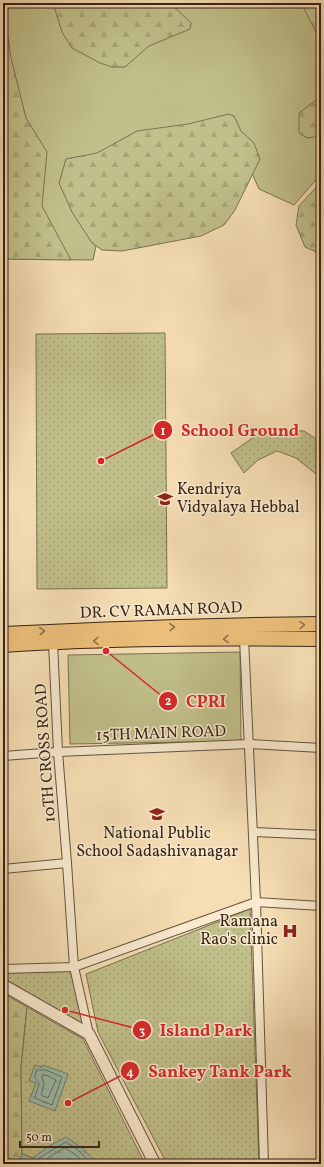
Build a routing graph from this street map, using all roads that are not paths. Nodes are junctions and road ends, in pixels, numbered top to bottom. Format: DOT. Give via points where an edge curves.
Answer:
graph roads {
  1 [pos="321,624"];
  2 [pos="3,634"];
  3 [pos="244,638"];
  4 [pos="321,639"];
  5 [pos="53,642"];
  6 [pos="3,645"];
  7 [pos="250,744"];
  8 [pos="321,748"];
  9 [pos="58,752"];
  10 [pos="3,756"];
  11 [pos="253,832"];
  12 [pos="321,835"];
  13 [pos="67,863"];
  14 [pos="3,868"];
  15 [pos="256,902"];
  16 [pos="321,906"];
  17 [pos="74,968"];
  18 [pos="3,970"];
  19 [pos="3,985"];
  20 [pos="89,1034"];
  21 [pos="155,1164"];
  22 [pos="264,1164"];
  2 -- 1 [label="highway, DR. CV RAMAN ROAD, one-way" via="193,626"];
  3 -- 4 [label="highway, DR. CV RAMAN ROAD"];
  3 -- 5 [label="highway, DR. CV RAMAN ROAD, one-way"];
  3 -- 7 [label="street"];
  5 -- 6 [label="highway, DR. CV RAMAN ROAD"];
  5 -- 9 [label="street, 10TH CROSS ROAD"];
  7 -- 8 [label="street, 15TH MAIN ROAD"];
  7 -- 9 [label="street, 15TH MAIN ROAD"];
  7 -- 11 [label="street"];
  9 -- 10 [label="street, 15TH MAIN ROAD"];
  9 -- 13 [label="street, 10TH CROSS ROAD"];
  11 -- 12 [label="street"];
  11 -- 15 [label="street"];
  13 -- 14 [label="street"];
  13 -- 17 [label="street, 10TH CROSS ROAD"];
  15 -- 16 [label="street"];
  15 -- 17 [label="street"];
  15 -- 22 [label="street"];
  17 -- 18 [label="street"];
  17 -- 20 [label="street, 10TH CROSS ROAD"];
  19 -- 20 [label="street"];
  20 -- 21 [label="street"];
}
